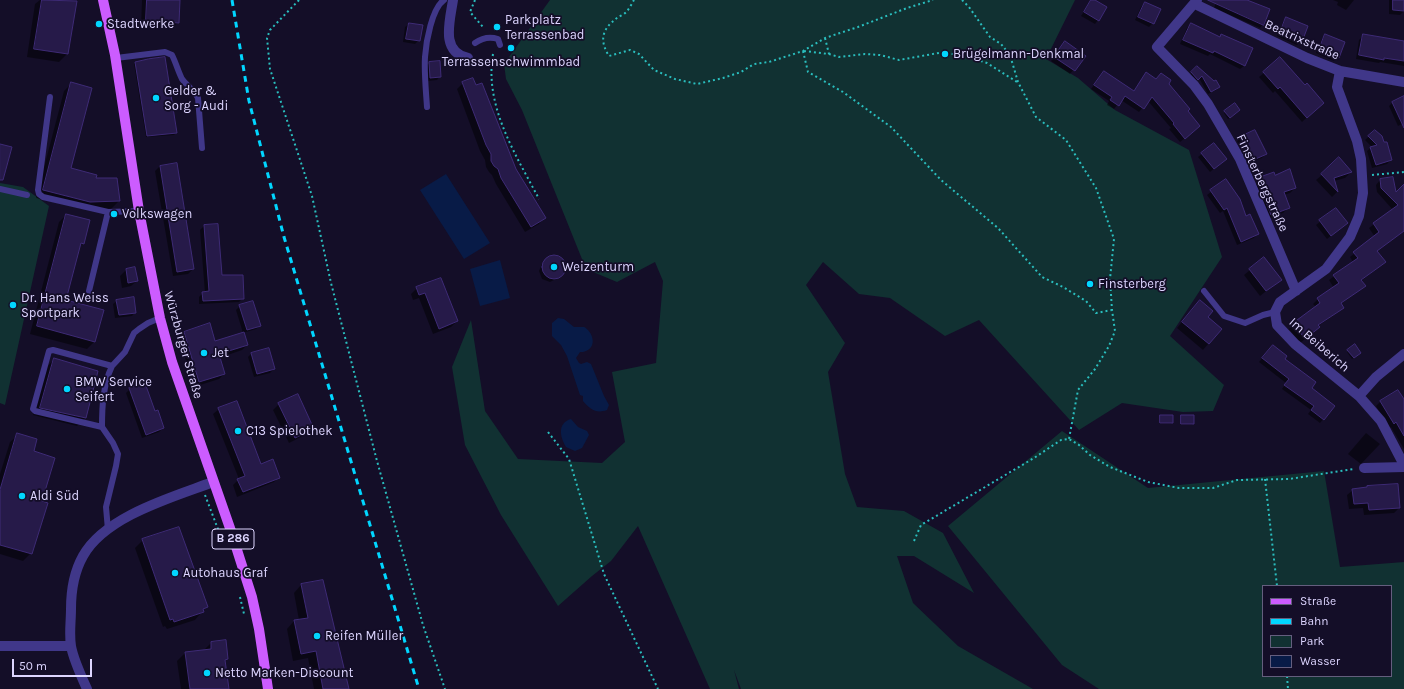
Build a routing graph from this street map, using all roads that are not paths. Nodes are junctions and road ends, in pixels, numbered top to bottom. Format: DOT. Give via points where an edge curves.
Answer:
graph roads {
  1 [pos="104,0"];
  2 [pos="444,0"];
  3 [pos="452,0"];
  4 [pos="1196,2"];
  5 [pos="475,43"];
  6 [pos="500,45"];
  7 [pos="116,58"];
  8 [pos="468,58"];
  9 [pos="1340,71"];
  10 [pos="1404,82"];
  11 [pos="50,97"];
  12 [pos="427,107"];
  13 [pos="202,148"];
  14 [pos="0,189"];
  15 [pos="27,195"];
  16 [pos="139,211"];
  17 [pos="108,212"];
  18 [pos="89,290"];
  19 [pos="1204,291"];
  20 [pos="1296,291"];
  21 [pos="1275,312"];
  22 [pos="160,318"];
  23 [pos="1404,354"];
  24 [pos="112,366"];
  25 [pos="1359,396"];
  26 [pos="102,427"];
  27 [pos="1404,466"];
  28 [pos="1364,468"];
  29 [pos="213,482"];
  30 [pos="108,530"];
  31 [pos="0,646"];
  32 [pos="71,646"];
  33 [pos="87,689"];
  34 [pos="268,689"];
  1 -- 7 [label="main road, Würzburger Straße / B 286"];
  2 -- 12 [label="lane" via="432,18 425,57"];
  3 -- 8 [label="street" via="449,43 460,56"];
  4 -- 9 [label="street, Beatrixstraße" via="1307,58"];
  4 -- 20 [label="street, Finsterbergstraße" via="1157,48 1194,85 1240,159"];
  5 -- 6 [label="lane" via="489,37 498,39"];
  7 -- 13 [label="lane" via="165,52 172,55 186,85 198,98"];
  7 -- 16 [label="main road, Würzburger Straße / B 286"];
  9 -- 10 [label="street, Beatrixstraße"];
  9 -- 20 [label="street, Im Beiberich" via="1337,87 1361,159 1363,193 1359,216 1350,238 1326,269"];
  11 -- 17 [label="lane" via="39,194"];
  14 -- 15 [label="lane"];
  16 -- 17 [label="lane"];
  16 -- 22 [label="main road, Würzburger Straße / B 286"];
  17 -- 18 [label="lane"];
  19 -- 21 [label="lane" via="1224,316 1245,323"];
  20 -- 21 [label="street, Im Beiberich" via="1280,302"];
  21 -- 25 [label="street, Im Beiberich" via="1277,325 1295,344"];
  22 -- 24 [label="lane" via="134,333 125,352"];
  22 -- 29 [label="main road, Würzburger Straße / B 286" via="172,362"];
  23 -- 25 [label="street" via="1376,377"];
  24 -- 26 [label="lane" via="107,377 102,405"];
  24 -- 26 [label="lane" via="49,351 34,409 35,412"];
  25 -- 27 [label="street, Im Beiberich" via="1381,421"];
  26 -- 30 [label="lane" via="118,454 106,507"];
  27 -- 28 [label="street"];
  29 -- 30 [label="street" via="172,496"];
  29 -- 34 [label="main road, Würzburger Straße / B 286" via="252,597"];
  30 -- 32 [label="street" via="83,556 77,570 71,604"];
  31 -- 32 [label="street"];
  32 -- 33 [label="street"];
}
